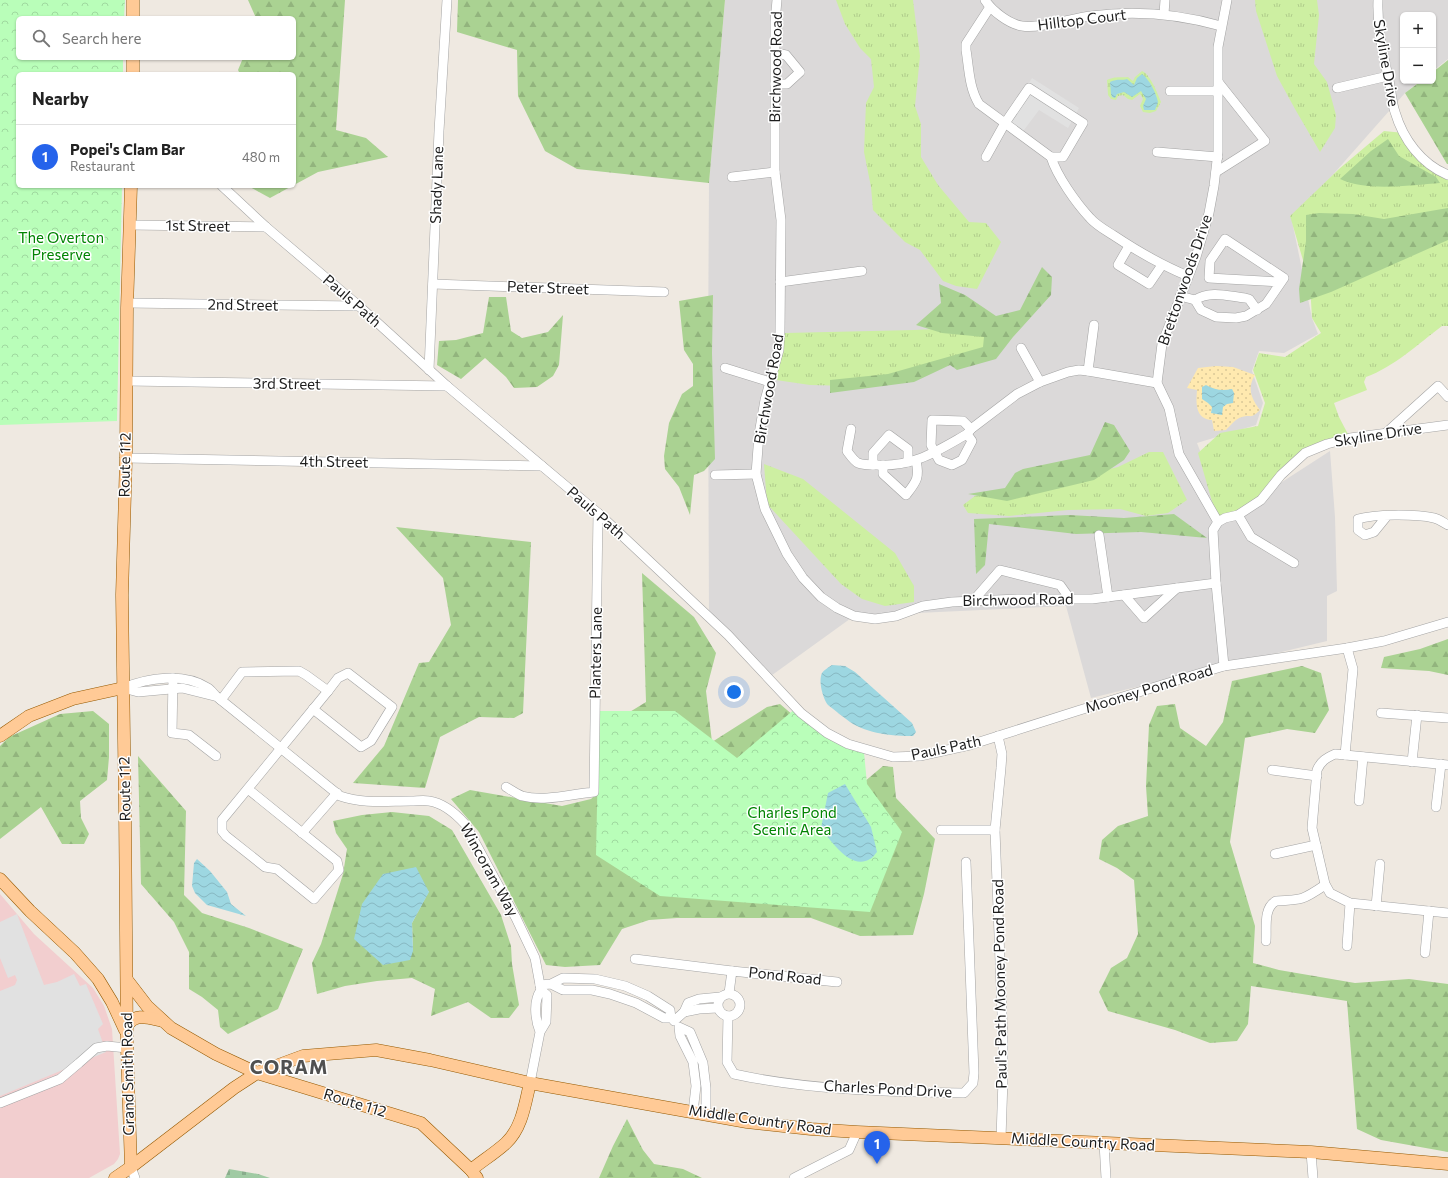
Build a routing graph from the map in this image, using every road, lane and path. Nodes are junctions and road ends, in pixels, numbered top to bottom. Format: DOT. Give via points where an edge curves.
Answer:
graph roads {
  1 [pos="133,0"];
  2 [pos="447,0"];
  3 [pos="777,0"];
  4 [pos="1165,0"];
  5 [pos="1227,0"];
  6 [pos="1378,0"];
  7 [pos="988,4"];
  8 [pos="1164,14"];
  9 [pos="133,16"];
  10 [pos="1221,26"];
  11 [pos="776,53"];
  12 [pos="133,60"];
  13 [pos="133,72"];
  14 [pos="1388,76"];
  15 [pos="775,84"];
  16 [pos="1219,87"];
  17 [pos="1337,88"];
  18 [pos="1170,91"];
  19 [pos="1005,123"];
  20 [pos="1157,152"];
  21 [pos="1218,156"];
  22 [pos="986,157"];
  23 [pos="1051,157"];
  24 [pos="775,172"];
  25 [pos="1216,172"];
  26 [pos="1448,175"];
  27 [pos="732,176"];
  28 [pos="131,188"];
  29 [pos="224,188"];
  30 [pos="130,225"];
  31 [pos="266,227"];
  32 [pos="1129,246"];
  33 [pos="1196,257"];
  34 [pos="1210,261"];
  35 [pos="1162,265"];
  36 [pos="862,271"];
  37 [pos="1188,276"];
  38 [pos="780,282"];
  39 [pos="1281,282"];
  40 [pos="433,284"];
  41 [pos="664,292"];
  42 [pos="1180,296"];
  43 [pos="1195,300"];
  44 [pos="127,303"];
  45 [pos="359,306"];
  46 [pos="1257,310"];
  47 [pos="1094,325"];
  48 [pos="1021,348"];
  49 [pos="725,368"];
  50 [pos="430,370"];
  51 [pos="1088,371"];
  52 [pos="127,381"];
  53 [pos="770,382"];
  54 [pos="1040,382"];
  55 [pos="1157,383"];
  56 [pos="447,386"];
  57 [pos="1448,397"];
  58 [pos="1448,425"];
  59 [pos="851,429"];
  60 [pos="969,431"];
  61 [pos="1387,432"];
  62 [pos="935,452"];
  63 [pos="126,458"];
  64 [pos="912,461"];
  65 [pos="873,465"];
  66 [pos="883,465"];
  67 [pos="542,466"];
  68 [pos="756,474"];
  69 [pos="715,475"];
  70 [pos="598,513"];
  71 [pos="1238,515"];
  72 [pos="1387,516"];
  73 [pos="1218,522"];
  74 [pos="1448,525"];
  75 [pos="1099,535"];
  76 [pos="1294,563"];
  77 [pos="1216,583"];
  78 [pos="1178,588"];
  79 [pos="1124,595"];
  80 [pos="1108,597"];
  81 [pos="1070,600"];
  82 [pos="973,601"];
  83 [pos="1448,622"];
  84 [pos="1347,648"];
  85 [pos="1224,666"];
  86 [pos="173,678"];
  87 [pos="123,688"];
  88 [pos="173,689"];
  89 [pos="328,691"];
  90 [pos="219,698"];
  91 [pos="313,709"];
  92 [pos="1381,712"];
  93 [pos="1418,715"];
  94 [pos="1448,718"];
  95 [pos="0,736"];
  96 [pos="998,736"];
  97 [pos="281,748"];
  98 [pos="1345,755"];
  99 [pos="216,756"];
  100 [pos="1363,757"];
  101 [pos="1412,762"];
  102 [pos="1445,765"];
  103 [pos="1272,770"];
  104 [pos="1317,776"];
  105 [pos="506,787"];
  106 [pos="248,789"];
  107 [pos="337,793"];
  108 [pos="1359,801"];
  109 [pos="1436,807"];
  110 [pos="941,830"];
  111 [pos="994,830"];
  112 [pos="302,833"];
  113 [pos="1316,845"];
  114 [pos="1275,854"];
  115 [pos="966,862"];
  116 [pos="1380,864"];
  117 [pos="0,879"];
  118 [pos="1326,886"];
  119 [pos="1350,903"];
  120 [pos="1376,906"];
  121 [pos="1429,911"];
  122 [pos="1448,913"];
  123 [pos="1266,941"];
  124 [pos="1347,946"];
  125 [pos="1425,954"];
  126 [pos="635,959"];
  127 [pos="732,971"];
  128 [pos="127,980"];
  129 [pos="837,982"];
  130 [pos="541,987"];
  131 [pos="729,993"];
  132 [pos="720,997"];
  133 [pos="717,1008"];
  134 [pos="684,1012"];
  135 [pos="728,1016"];
  136 [pos="164,1022"];
  137 [pos="675,1022"];
  138 [pos="127,1031"];
  139 [pos="127,1048"];
  140 [pos="258,1073"];
  141 [pos="530,1083"];
  142 [pos="0,1103"];
  143 [pos="693,1112"];
  144 [pos="706,1114"];
  145 [pos="857,1132"];
  146 [pos="1001,1138"];
  147 [pos="1104,1143"];
  148 [pos="1311,1152"];
  149 [pos="1448,1164"];
  150 [pos="133,1173"];
  151 [pos="474,1174"];
  152 [pos="115,1178"];
  153 [pos="794,1178"];
  154 [pos="1106,1178"];
  155 [pos="1313,1178"];
  1 -- 9 [label="main road"];
  2 -- 40 [label="street, Shady Lane"];
  3 -- 11 [label="street, Birchwood Road"];
  4 -- 8 [label="street"];
  5 -- 10 [label="street, Brettonwoods Drive"];
  6 -- 14 [label="street, Skyline Drive" via="1378,24"];
  7 -- 8 [label="street, Hilltop Court" via="1014,23 1029,26 1099,15"];
  7 -- 19 [label="street, Hilltop Court" via="966,44 969,73 974,97 979,104"];
  8 -- 10 [label="street, Hilltop Court"];
  10 -- 16 [label="street, Brettonwoods Drive" via="1218,47"];
  11 -- 15 [label="street, Birchwood Road"];
  11 -- 15 [label="street" via="786,55 800,72 786,84"];
  12 -- 13 [label="main road"];
  14 -- 17 [label="street"];
  14 -- 26 [label="street, Skyline Drive" via="1395,112 1413,149 1426,162"];
  15 -- 24 [label="street, Birchwood Road"];
  16 -- 18 [label="street"];
  16 -- 21 [label="street, Brettonwoods Drive"];
  16 -- 25 [label="street" via="1265,141"];
  19 -- 22 [label="street"];
  19 -- 23 [label="street"];
  19 -- 23 [label="street" via="1029,88 1083,123 1063,157"];
  20 -- 21 [label="street"];
  21 -- 25 [label="street, Brettonwoods Drive"];
  23 -- 32 [label="street" via="1064,183 1091,219"];
  24 -- 27 [label="street"];
  24 -- 38 [label="street, Birchwood Road" via="781,220"];
  25 -- 33 [label="street, Brettonwoods Drive" via="1209,213"];
  28 -- 30 [label="main road, Route 112"];
  29 -- 31 [label="street, Pauls Path"];
  30 -- 31 [label="street, 1st Street"];
  30 -- 44 [label="main road, Route 112"];
  31 -- 45 [label="street, Pauls Path"];
  32 -- 35 [label="street"];
  32 -- 35 [label="street" via="1118,265 1149,284"];
  33 -- 34 [label="street"];
  33 -- 37 [label="street, Brettonwoods Drive"];
  34 -- 39 [label="street" via="1209,278"];
  34 -- 39 [label="street" via="1225,239 1284,278"];
  35 -- 37 [label="street"];
  36 -- 38 [label="street"];
  37 -- 42 [label="street, Brettonwoods Drive"];
  38 -- 53 [label="street, Birchwood Road" via="780,331"];
  39 -- 46 [label="street" via="1266,304"];
  40 -- 41 [label="street, Peter Street"];
  40 -- 50 [label="street, Shady Lane"];
  42 -- 43 [label="street"];
  42 -- 55 [label="street, Brettonwoods Drive" via="1162,344"];
  43 -- 46 [label="street" via="1209,294 1245,298"];
  43 -- 46 [label="street" via="1201,310 1216,317 1236,318"];
  44 -- 45 [label="street, 2nd Street"];
  44 -- 52 [label="main road, Route 112"];
  45 -- 50 [label="street, Pauls Path"];
  47 -- 51 [label="street"];
  48 -- 54 [label="street"];
  49 -- 53 [label="street"];
  50 -- 56 [label="street, Pauls Path"];
  51 -- 54 [label="street" via="1068,372"];
  51 -- 55 [label="street"];
  52 -- 56 [label="street, 3rd Street"];
  52 -- 63 [label="main road, Route 112"];
  53 -- 68 [label="street, Birchwood Road" via="759,434"];
  54 -- 60 [label="street" via="1018,394"];
  55 -- 73 [label="street" via="1169,408 1180,454"];
  56 -- 67 [label="street, Pauls Path"];
  57 -- 61 [label="street" via="1438,386"];
  58 -- 61 [label="street, Skyline Drive"];
  59 -- 65 [label="street" via="847,452 858,463"];
  60 -- 62 [label="street"];
  60 -- 62 [label="street" via="972,441 962,460 952,465 939,460"];
  60 -- 62 [label="street" via="963,421 932,420 931,445"];
  61 -- 71 [label="street, Skyline Drive" via="1350,438 1305,453 1281,475 1261,500"];
  62 -- 64 [label="street"];
  63 -- 67 [label="street, 4th Street"];
  63 -- 87 [label="main road, Route 112" via="122,595"];
  64 -- 65 [label="street" via="908,449 889,435 873,453"];
  64 -- 66 [label="street"];
  64 -- 66 [label="street" via="918,470 917,481 906,495 883,474"];
  65 -- 66 [label="street"];
  67 -- 70 [label="street, Pauls Path"];
  68 -- 69 [label="street"];
  68 -- 82 [label="street, Birchwood Road" via="765,509 787,554 803,578 821,597 837,608 854,616 876,619 896,616 923,606"];
  70 -- 96 [label="street, Pauls Path" via="728,636 801,713 827,733 848,744 893,757 920,756"];
  70 -- 105 [label="street, Planters Lane" via="594,792 536,798 522,796"];
  71 -- 73 [label="street"];
  71 -- 76 [label="street" via="1251,538"];
  72 -- 74 [label="street" via="1435,518"];
  73 -- 77 [label="street" via="1213,530"];
  75 -- 80 [label="street"];
  77 -- 78 [label="street, Birchwood Road"];
  77 -- 85 [label="street"];
  78 -- 79 [label="street, Birchwood Road"];
  78 -- 79 [label="street" via="1144,618"];
  79 -- 80 [label="street, Birchwood Road"];
  80 -- 81 [label="street, Birchwood Road"];
  81 -- 82 [label="street, Birchwood Road"];
  81 -- 82 [label="street" via="1060,585 1000,570"];
  83 -- 84 [label="street, Mooney Pond Road" via="1384,641"];
  84 -- 85 [label="street, Mooney Pond Road"];
  84 -- 98 [label="street" via="1353,669"];
  85 -- 96 [label="street, Mooney Pond Road"];
  86 -- 87 [label="street, Wincoram Way" via="137,682"];
  86 -- 88 [label="street"];
  86 -- 90 [label="street, Wincoram Way" via="194,681 208,688"];
  87 -- 88 [label="street, Wincoram Way" via="138,692"];
  87 -- 95 [label="main road" via="73,699 29,716"];
  87 -- 128 [label="main road, Route 112"];
  88 -- 90 [label="street, Wincoram Way" via="182,688"];
  88 -- 99 [label="street" via="172,733 189,735"];
  89 -- 90 [label="street" via="299,671 242,672"];
  89 -- 91 [label="street"];
  89 -- 91 [label="street" via="338,678 348,673 392,707 372,741 361,747"];
  90 -- 97 [label="street, Wincoram Way"];
  91 -- 97 [label="street"];
  92 -- 93 [label="street"];
  93 -- 94 [label="street"];
  93 -- 101 [label="street"];
  96 -- 111 [label="street" via="1002,754"];
  97 -- 106 [label="street"];
  97 -- 107 [label="street, Wincoram Way"];
  98 -- 100 [label="street"];
  98 -- 104 [label="street" via="1335,754 1326,758 1320,765"];
  100 -- 101 [label="street"];
  100 -- 108 [label="street"];
  101 -- 102 [label="street"];
  102 -- 109 [label="street"];
  103 -- 104 [label="street"];
  104 -- 113 [label="street" via="1312,822"];
  106 -- 112 [label="street"];
  106 -- 112 [label="street" via="222,820 222,831 265,867 277,869 314,899 339,870 337,861"];
  107 -- 112 [label="street"];
  107 -- 130 [label="street, Wincoram Way" via="353,800 429,801 442,805 458,816 465,824 516,918 535,958"];
  110 -- 111 [label="street"];
  111 -- 146 [label="street, Paul's Path Mooney Pond Road" via="1003,1040"];
  113 -- 114 [label="street"];
  113 -- 118 [label="street"];
  115 -- 135 [label="street, Charles Pond Drive" via="974,1073 973,1083 964,1093 826,1087 734,1074 727,1062"];
  116 -- 120 [label="street"];
  117 -- 138 [label="main road" via="98,979"];
  118 -- 119 [label="street" via="1330,893"];
  118 -- 123 [label="street" via="1303,899 1273,902 1268,910"];
  119 -- 120 [label="street"];
  119 -- 124 [label="street"];
  120 -- 121 [label="street"];
  121 -- 122 [label="street"];
  121 -- 125 [label="street"];
  126 -- 127 [label="street, Pond Road"];
  127 -- 129 [label="street, Pond Road"];
  127 -- 131 [label="street, Pond Road"];
  128 -- 136 [label="main road, Route 112" via="147,1006"];
  128 -- 138 [label="main road, Grand Smith Road"];
  130 -- 137 [label="street" via="551,984 563,990 592,990 610,994 636,1003"];
  130 -- 141 [label="street, Wincoram Way" via="547,996 546,1022 540,1032"];
  131 -- 132 [label="street"];
  131 -- 135 [label="street" via="737,998 740,1010"];
  132 -- 133 [label="street"];
  132 -- 134 [label="street" via="688,1003"];
  133 -- 134 [label="street"];
  133 -- 135 [label="street"];
  134 -- 137 [label="street"];
  136 -- 138 [label="main road" via="137,1017 130,1022"];
  136 -- 140 [label="main road, Route 112" via="216,1054"];
  137 -- 143 [label="street" via="693,1062 696,1086"];
  137 -- 144 [label="street" via="690,1032 703,1063"];
  138 -- 139 [label="main road, Grand Smith Road"];
  139 -- 142 [label="street" via="96,1048 60,1079"];
  139 -- 150 [label="main road, Grand Smith Road"];
  140 -- 141 [label="main road, Middle Country Road" via="303,1056 376,1050"];
  140 -- 150 [label="main road, Middle Country Road" via="234,1088"];
  140 -- 151 [label="main road, Route 112" via="421,1123"];
  141 -- 143 [label="main road, Middle Country Road"];
  141 -- 151 [label="main road" via="520,1121 514,1133"];
  143 -- 144 [label="main road, Middle Country Road"];
  144 -- 145 [label="main road, Middle Country Road" via="811,1129"];
  145 -- 146 [label="main road, Middle Country Road"];
  145 -- 153 [label="street" via="849,1150"];
  146 -- 147 [label="main road, Middle Country Road"];
  147 -- 148 [label="main road, Middle Country Road"];
  147 -- 154 [label="street"];
  148 -- 149 [label="main road, Middle Country Road"];
  148 -- 155 [label="street"];
  150 -- 152 [label="main road, Middle Country Road"];
}
